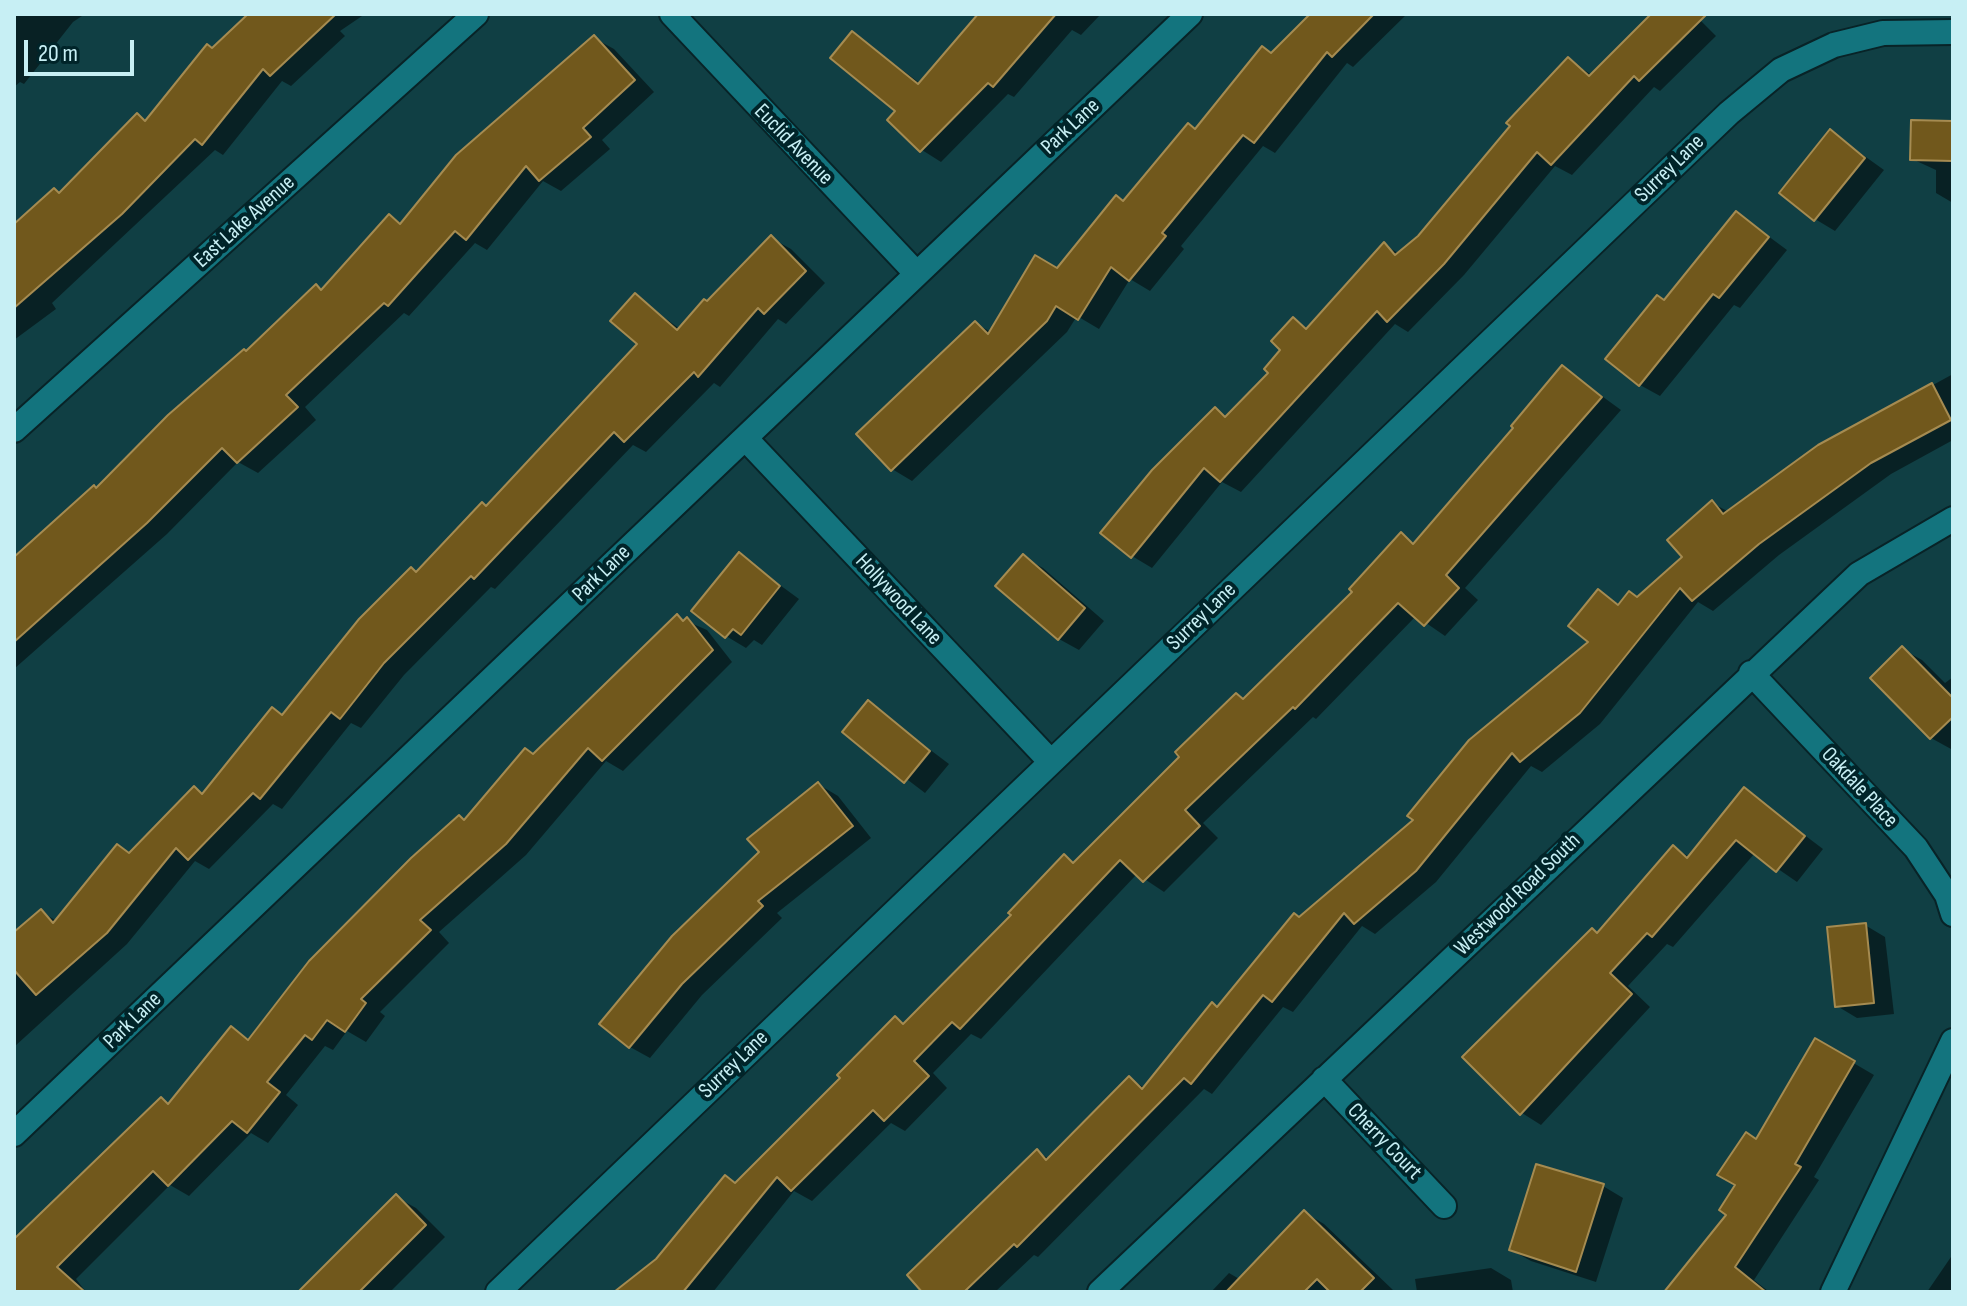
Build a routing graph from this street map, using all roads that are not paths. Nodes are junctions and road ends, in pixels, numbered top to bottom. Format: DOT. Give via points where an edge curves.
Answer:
graph roads {
  1 [pos="476,14"];
  2 [pos="672,14"];
  3 [pos="1190,14"];
  4 [pos="1953,32"];
  5 [pos="916,273"];
  6 [pos="14,430"];
  7 [pos="745,438"];
  8 [pos="1953,519"];
  9 [pos="1751,673"];
  10 [pos="1051,762"];
  11 [pos="1953,914"];
  12 [pos="1953,1041"];
  13 [pos="1324,1079"];
  14 [pos="14,1134"];
  15 [pos="1444,1206"];
  16 [pos="498,1292"];
  17 [pos="1100,1292"];
  18 [pos="1833,1292"];
  1 -- 6 [label="street, East Lake Avenue"];
  2 -- 5 [label="street, Euclid Avenue"];
  3 -- 5 [label="street, Park Lane"];
  4 -- 10 [label="street, Surrey Lane" via="1883,33 1834,45 1781,70 1729,113"];
  5 -- 7 [label="street, Park Lane"];
  7 -- 10 [label="street, Hollywood Lane"];
  7 -- 14 [label="street, Park Lane"];
  8 -- 9 [label="street, Westwood Road South" via="1859,574"];
  9 -- 11 [label="street, Oakdale Place" via="1916,848 1947,895"];
  9 -- 13 [label="street, Westwood Road South"];
  10 -- 16 [label="street, Surrey Lane"];
  12 -- 18 [label="street"];
  13 -- 15 [label="street, Cherry Court"];
  13 -- 17 [label="street, Westwood Road South"];
}
